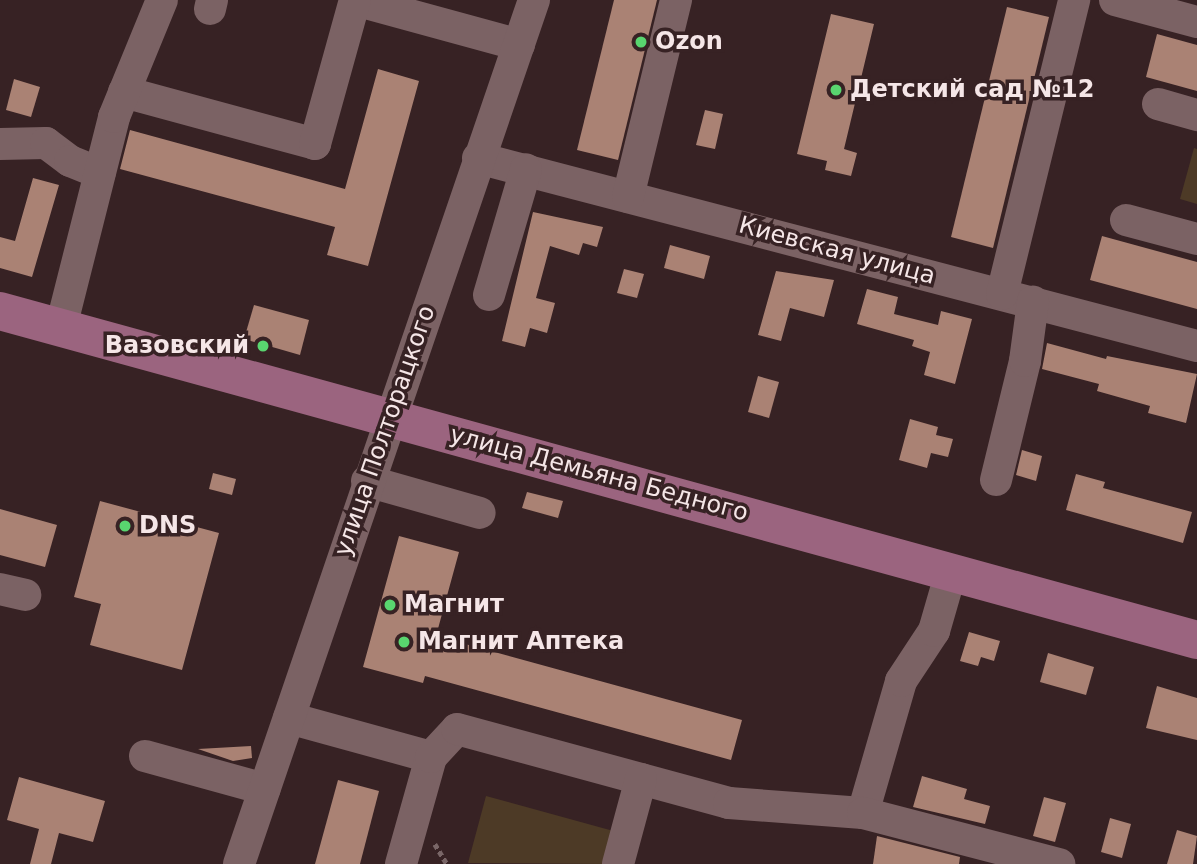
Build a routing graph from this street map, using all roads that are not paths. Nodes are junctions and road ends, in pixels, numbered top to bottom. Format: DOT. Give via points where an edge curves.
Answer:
graph roads {
  1 [pos="162,0"];
  2 [pos="355,0"];
  3 [pos="534,0"];
  4 [pos="676,0"];
  5 [pos="1074,0"];
  6 [pos="1115,0"];
  7 [pos="1197,22"];
  8 [pos="519,45"];
  9 [pos="124,92"];
  10 [pos="1158,104"];
  11 [pos="1197,115"];
  12 [pos="0,144"];
  13 [pos="478,158"];
  14 [pos="526,169"];
  15 [pos="100,173"];
  16 [pos="628,197"];
  17 [pos="1126,220"];
  18 [pos="1197,240"];
  19 [pos="1002,294"];
  20 [pos="489,295"];
  21 [pos="1032,302"];
  22 [pos="0,311"];
  23 [pos="61,327"];
  24 [pos="1197,346"];
  25 [pos="389,416"];
  26 [pos="996,480"];
  27 [pos="367,481"];
  28 [pos="480,513"];
  29 [pos="951,572"];
  30 [pos="1197,640"];
  31 [pos="289,718"];
  32 [pos="145,756"];
  33 [pos="430,757"];
  34 [pos="641,779"];
  35 [pos="265,789"];
  36 [pos="863,813"];
  37 [pos="981,852"];
  38 [pos="239,864"];
  39 [pos="401,864"];
  40 [pos="618,864"];
  41 [pos="1059,864"];
  1 -- 9 [label="street"];
  2 -- 8 [label="street"];
  2 -- 9 [label="street" via="315,144"];
  3 -- 8 [label="street, улица Полторацкого"];
  4 -- 16 [label="street"];
  5 -- 19 [label="street"];
  6 -- 7 [label="street"];
  8 -- 13 [label="street, улица Полторацкого"];
  9 -- 15 [label="street"];
  10 -- 11 [label="street"];
  12 -- 15 [label="street" via="46,143 70,161"];
  13 -- 14 [label="street, Киевская улица"];
  13 -- 25 [label="street, улица Полторацкого"];
  14 -- 16 [label="street, Киевская улица"];
  14 -- 20 [label="street"];
  15 -- 23 [label="street"];
  16 -- 19 [label="street, Киевская улица"];
  17 -- 18 [label="street"];
  19 -- 21 [label="street, Киевская улица"];
  21 -- 24 [label="street, Киевская улица"];
  21 -- 26 [label="street" via="1025,361"];
  22 -- 23 [label="main road, улица Демьяна Бедного"];
  23 -- 25 [label="main road, улица Демьяна Бедного"];
  25 -- 27 [label="street, улица Полторацкого"];
  25 -- 29 [label="main road, улица Демьяна Бедного"];
  27 -- 28 [label="street"];
  27 -- 31 [label="street, улица Полторацкого"];
  29 -- 30 [label="main road, улица Демьяна Бедного"];
  29 -- 36 [label="street" via="934,631 901,681"];
  31 -- 33 [label="street"];
  31 -- 35 [label="street, улица Полторацкого"];
  32 -- 35 [label="street"];
  33 -- 34 [label="street" via="457,729"];
  33 -- 39 [label="street"];
  34 -- 36 [label="street" via="729,803"];
  34 -- 40 [label="street"];
  35 -- 38 [label="street, улица Полторацкого"];
  36 -- 37 [label="street"];
  37 -- 41 [label="street"];
}
